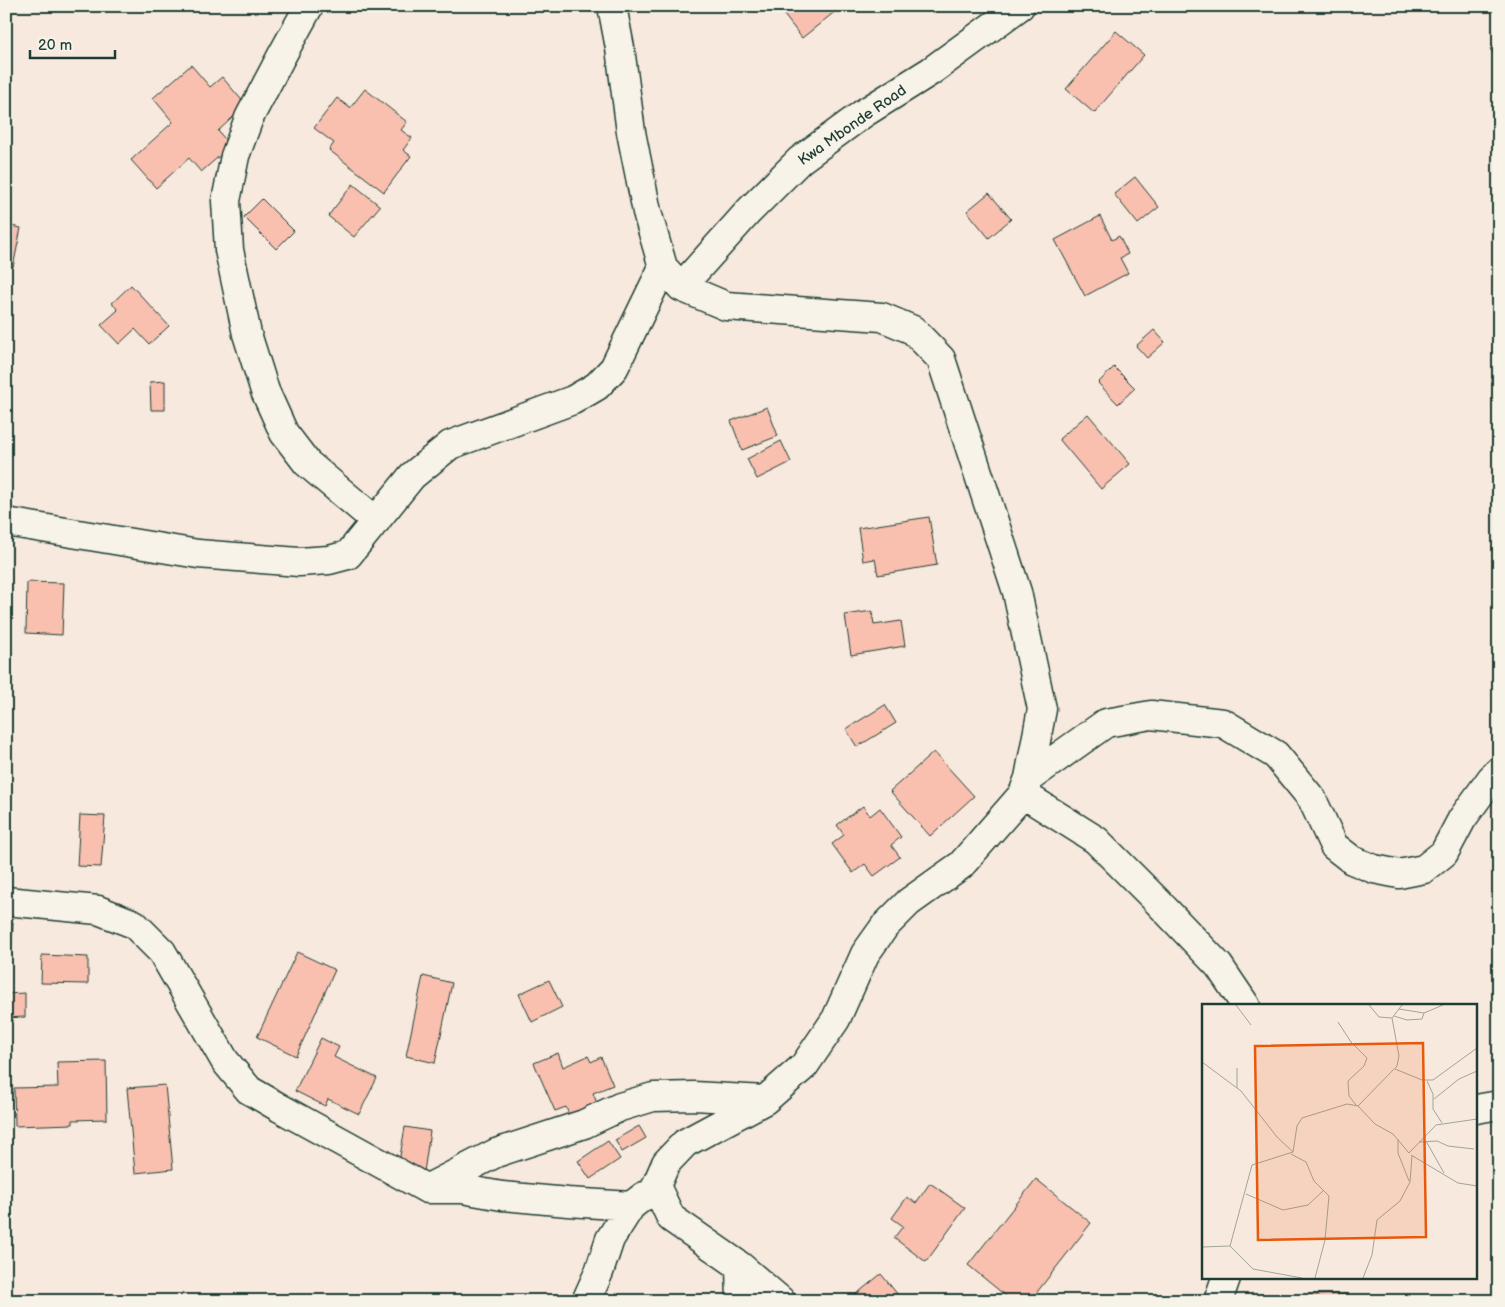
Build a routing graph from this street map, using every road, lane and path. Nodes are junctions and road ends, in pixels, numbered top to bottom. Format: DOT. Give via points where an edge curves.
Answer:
graph roads {
  1 [pos="309,6"];
  2 [pos="612,6"];
  3 [pos="1020,6"];
  4 [pos="664,267"];
  5 [pos="681,287"];
  6 [pos="376,521"];
  7 [pos="6,522"];
  8 [pos="1499,771"];
  9 [pos="1026,786"];
  10 [pos="6,902"];
  11 [pos="1245,1004"];
  12 [pos="765,1100"];
  13 [pos="1499,1105"];
  14 [pos="1478,1109"];
  15 [pos="656,1186"];
  16 [pos="427,1189"];
  17 [pos="632,1206"];
  18 [pos="740,1266"];
  19 [pos="1225,1280"];
  20 [pos="586,1301"];
  21 [pos="741,1301"];
  22 [pos="781,1301"];
  23 [pos="1218,1301"];
  1 -- 6 [label="street" via="249,118 235,156 226,201 229,250 247,334 265,391 284,433 307,463"];
  2 -- 4 [label="street" via="634,150 647,212"];
  3 -- 5 [label="street, Kwa Mbonde Road" via="800,160 748,211"];
  4 -- 5 [label="street"];
  4 -- 6 [label="street" via="614,368 597,386 573,400 450,446 412,476"];
  5 -- 9 [label="street" via="726,306 882,318 913,330 941,359 1016,592 1042,709"];
  6 -- 7 [label="street" via="348,555 299,562 198,554"];
  8 -- 9 [label="street" via="1462,819 1444,853 1424,869 1399,874 1352,860 1334,846 1312,799 1276,755 1223,723 1152,715 1106,723"];
  9 -- 11 [label="street" via="1096,840 1219,966"];
  9 -- 12 [label="street" via="961,865 909,902 885,926 865,954 836,1019 804,1066"];
  10 -- 16 [label="street" via="98,910 134,924 162,952 225,1061 249,1090"];
  12 -- 15 [label="street" via="685,1143 666,1163"];
  12 -- 16 [label="street" via="653,1097 620,1106 584,1124 496,1154"];
  13 -- 14 [label="street"];
  15 -- 17 [label="street"];
  15 -- 18 [label="street" via="671,1218"];
  16 -- 17 [label="street" via="462,1189 502,1196"];
  17 -- 20 [label="street" via="610,1239"];
  18 -- 21 [label="street"];
  18 -- 22 [label="street"];
  19 -- 23 [label="street"];
}
